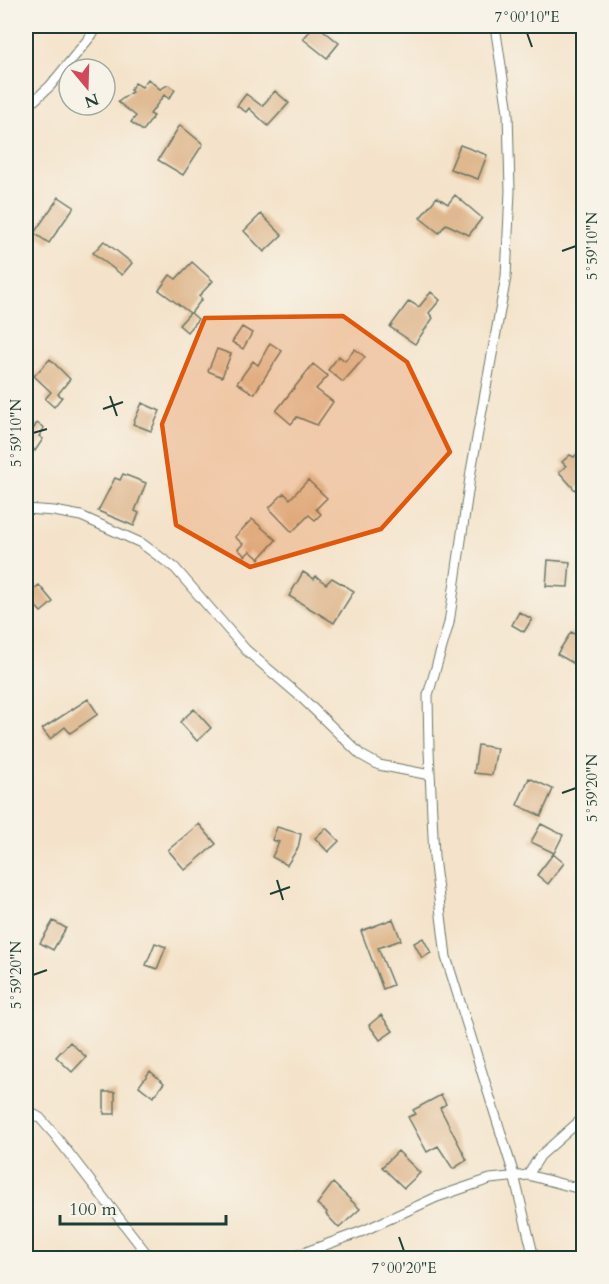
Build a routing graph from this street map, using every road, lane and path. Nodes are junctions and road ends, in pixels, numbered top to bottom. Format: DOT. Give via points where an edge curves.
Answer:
graph roads {
  1 [pos="99,26"];
  2 [pos="495,26"];
  3 [pos="26,108"];
  4 [pos="26,509"];
  5 [pos="430,775"];
  6 [pos="26,1110"];
  7 [pos="584,1116"];
  8 [pos="514,1175"];
  9 [pos="528,1175"];
  10 [pos="584,1190"];
  11 [pos="150,1258"];
  12 [pos="290,1258"];
  13 [pos="534,1258"];
  1 -- 3 [label="street" via="50,86"];
  2 -- 5 [label="street" via="508,112 506,277 471,471 449,623 428,695"];
  4 -- 5 [label="street" via="81,516 141,543 175,568 246,650 361,755 379,765"];
  5 -- 8 [label="street" via="434,857 446,957"];
  6 -- 11 [label="street" via="40,1118 54,1134"];
  7 -- 9 [label="street" via="540,1156"];
  8 -- 9 [label="street"];
  8 -- 12 [label="street" via="464,1186"];
  8 -- 13 [label="street"];
  9 -- 10 [label="street"];
}
